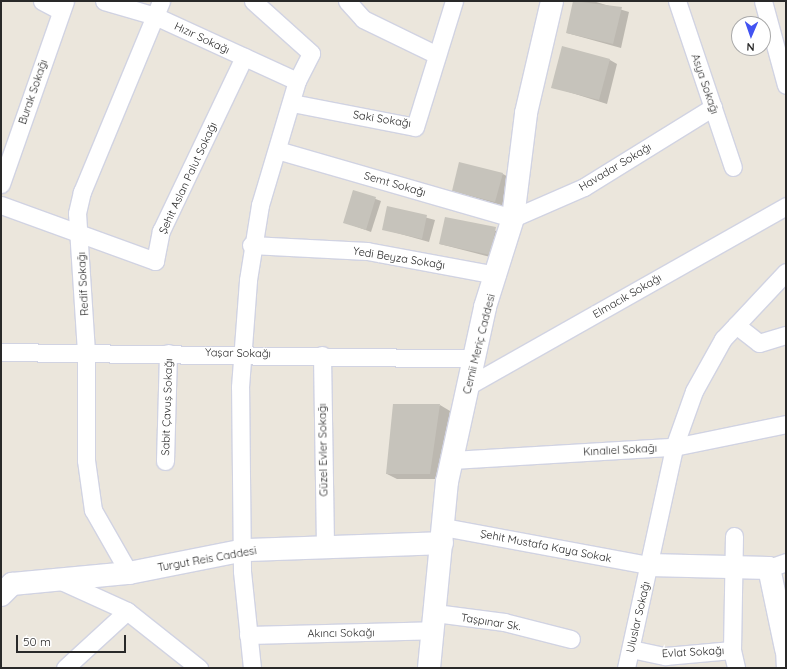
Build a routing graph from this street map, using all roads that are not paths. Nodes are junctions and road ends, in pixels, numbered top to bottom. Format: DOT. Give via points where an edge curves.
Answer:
graph roads {
  1 [pos="42,1"];
  2 [pos="104,1"];
  3 [pos="253,1"];
  4 [pos="347,1"];
  5 [pos="454,1"];
  6 [pos="552,1"];
  7 [pos="677,1"];
  8 [pos="763,1"];
  9 [pos="63,6"];
  10 [pos="158,8"];
  11 [pos="437,56"];
  12 [pos="244,57"];
  13 [pos="297,81"];
  14 [pos="786,85"];
  15 [pos="292,103"];
  16 [pos="713,107"];
  17 [pos="277,150"];
  18 [pos="6,155"];
  19 [pos="733,167"];
  20 [pos="1,184"];
  21 [pos="1,205"];
  22 [pos="786,206"];
  23 [pos="513,218"];
  24 [pos="80,235"];
  25 [pos="251,245"];
  26 [pos="786,272"];
  27 [pos="498,275"];
  28 [pos="736,325"];
  29 [pos="786,335"];
  30 [pos="1,352"];
  31 [pos="86,352"];
  32 [pos="168,352"];
  33 [pos="244,353"];
  34 [pos="322,355"];
  35 [pos="474,358"];
  36 [pos="468,386"];
  37 [pos="786,424"];
  38 [pos="674,447"];
  39 [pos="452,460"];
  40 [pos="165,461"];
  41 [pos="442,535"];
  42 [pos="734,536"];
  43 [pos="325,544"];
  44 [pos="244,550"];
  45 [pos="649,565"];
  46 [pos="777,565"];
  47 [pos="733,568"];
  48 [pos="129,573"];
  49 [pos="59,580"];
  50 [pos="5,584"];
  51 [pos="127,610"];
  52 [pos="434,622"];
  53 [pos="248,635"];
  54 [pos="571,639"];
  55 [pos="631,649"];
  56 [pos="732,650"];
  57 [pos="785,655"];
  58 [pos="65,668"];
  59 [pos="199,668"];
  60 [pos="252,668"];
  61 [pos="430,668"];
  62 [pos="626,668"];
  63 [pos="736,668"];
  1 -- 9 [label="street"];
  2 -- 10 [label="street, Hızır Sokağı"];
  3 -- 13 [label="street" via="311,52"];
  4 -- 11 [label="street" via="363,19"];
  5 -- 11 [label="street, Saki Sokağı"];
  6 -- 23 [label="street, Cemii Meriç Caddesi" via="526,113"];
  7 -- 16 [label="street, Asya Sokağı"];
  8 -- 14 [label="street"];
  9 -- 18 [label="street, Burak Sokağı"];
  10 -- 12 [label="street, Hızır Sokağı"];
  10 -- 24 [label="street, Redif Sokağı" via="82,192 77,213"];
  11 -- 15 [label="street, Saki Sokağı" via="415,127"];
  12 -- 13 [label="street, Hızır Sokağı"];
  12 -- 24 [label="street, Şehit Aslan Palut Sokağı" via="162,231 155,261"];
  13 -- 15 [label="street"];
  15 -- 17 [label="street"];
  16 -- 19 [label="street, Asya Sokağı"];
  16 -- 23 [label="street, Havadar Sokağı" via="584,187"];
  17 -- 23 [label="street, Semt Sokağı"];
  17 -- 25 [label="street"];
  18 -- 20 [label="street, Burak Sokağı"];
  21 -- 24 [label="street, Şehit Aslan Palut Sokağı"];
  22 -- 36 [label="street, Elmacık Sokağı"];
  23 -- 27 [label="street, Cemii Meriç Caddesi"];
  24 -- 31 [label="street, Redif Sokağı"];
  25 -- 27 [label="street, Yedi Beyza Sokağı" via="367,251"];
  25 -- 33 [label="street"];
  26 -- 28 [label="street, Uluslar Sokağı"];
  27 -- 35 [label="street, Cemii Meriç Caddesi" via="485,307"];
  28 -- 29 [label="street" via="759,343"];
  28 -- 38 [label="street, Uluslar Sokağı" via="723,339 694,391"];
  30 -- 31 [label="street, Yaşar Sokağı"];
  31 -- 32 [label="street, Yaşar Sokağı"];
  31 -- 48 [label="street, Redif Sokağı" via="86,460 93,510"];
  32 -- 33 [label="street, Yaşar Sokağı"];
  32 -- 40 [label="street, Sabit Çavuş Sokağı"];
  33 -- 34 [label="street, Yaşar Sokağı"];
  33 -- 44 [label="street" via="240,387"];
  34 -- 35 [label="street, Yaşar Sokağı"];
  34 -- 43 [label="street, Güzel Evler Sokağı"];
  35 -- 36 [label="street, Cemii Meriç Caddesi"];
  36 -- 39 [label="street, Cemii Meriç Caddesi"];
  37 -- 38 [label="street, Kınalıel Sokağı"];
  38 -- 39 [label="street, Kınalıel Sokağı"];
  38 -- 45 [label="street, Uluslar Sokağı"];
  39 -- 41 [label="street, Cemii Meriç Caddesi"];
  41 -- 43 [label="street, Turgut Reis Caddesi"];
  41 -- 45 [label="street, Şehit Mustafa Kaya Sokak"];
  41 -- 52 [label="street, Cemii Meriç Caddesi"];
  42 -- 47 [label="street"];
  43 -- 44 [label="street, Turgut Reis Caddesi"];
  44 -- 48 [label="street, Turgut Reis Caddesi"];
  44 -- 53 [label="street" via="242,571"];
  45 -- 47 [label="street"];
  45 -- 55 [label="street, Uluslar Sokağı"];
  46 -- 47 [label="street"];
  46 -- 57 [label="street"];
  47 -- 56 [label="street"];
  48 -- 49 [label="street, Turgut Reis Caddesi"];
  49 -- 50 [label="street, Turgut Reis Caddesi"];
  49 -- 51 [label="street"];
  51 -- 58 [label="street"];
  51 -- 59 [label="street"];
  52 -- 53 [label="street, Akıncı Sokağı"];
  52 -- 54 [label="street, Taşpınar Sk." via="504,622"];
  52 -- 61 [label="street, Cemii Meriç Caddesi"];
  53 -- 60 [label="street"];
  55 -- 56 [label="street, Evlat Sokağı" via="665,656"];
  55 -- 62 [label="street, Uluslar Sokağı"];
  56 -- 63 [label="street"];
}
